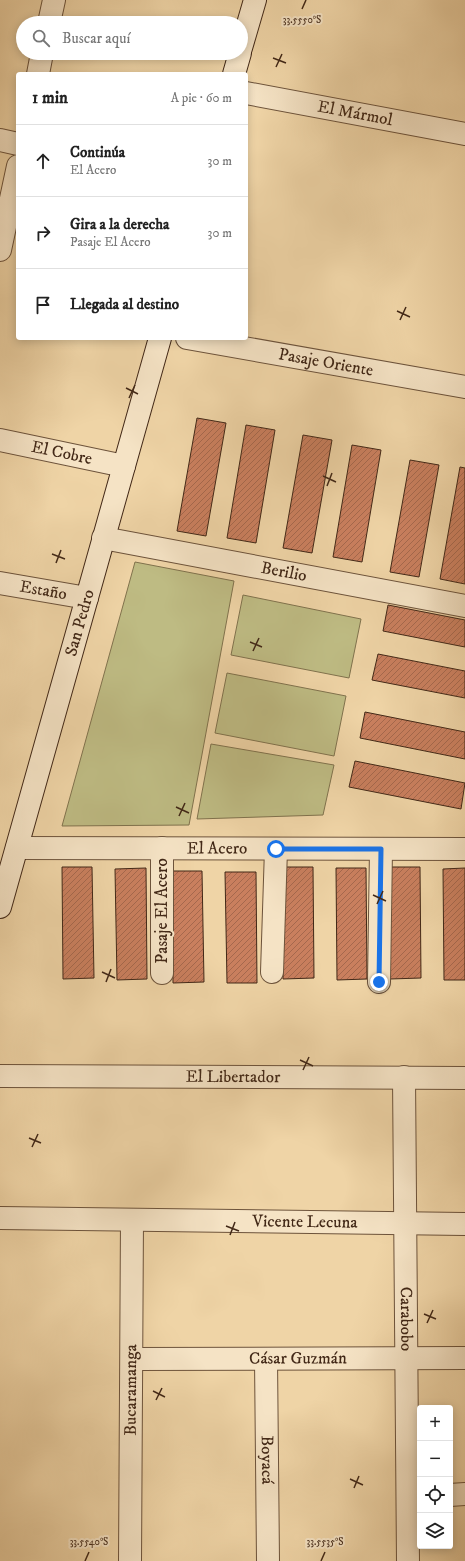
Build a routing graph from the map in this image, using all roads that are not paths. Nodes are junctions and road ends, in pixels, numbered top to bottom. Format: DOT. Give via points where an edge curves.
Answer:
graph roads {
  1 [pos="54,0"];
  2 [pos="255,0"];
  3 [pos="51,16"];
  4 [pos="248,24"];
  5 [pos="41,60"];
  6 [pos="238,60"];
  7 [pos="38,72"];
  8 [pos="235,72"];
  9 [pos="248,93"];
  10 [pos="465,134"];
  11 [pos="0,140"];
  12 [pos="16,144"];
  13 [pos="16,175"];
  14 [pos="0,250"];
  15 [pos="159,340"];
  16 [pos="198,340"];
  17 [pos="465,387"];
  18 [pos="0,440"];
  19 [pos="124,466"];
  20 [pos="104,538"];
  21 [pos="0,583"];
  22 [pos="87,598"];
  23 [pos="465,606"];
  24 [pos="17,848"];
  25 [pos="162,848"];
  26 [pos="276,849"];
  27 [pos="381,849"];
  28 [pos="465,850"];
  29 [pos="0,907"];
  30 [pos="272,972"];
  31 [pos="162,973"];
  32 [pos="379,982"];
  33 [pos="0,1076"];
  34 [pos="404,1077"];
  35 [pos="465,1078"];
  36 [pos="0,1218"];
  37 [pos="132,1220"];
  38 [pos="405,1223"];
  39 [pos="465,1224"];
  40 [pos="465,1358"];
  41 [pos="132,1359"];
  42 [pos="266,1359"];
  43 [pos="406,1359"];
  44 [pos="465,1494"];
  45 [pos="414,1495"];
  46 [pos="453,1495"];
  47 [pos="130,1561"];
  48 [pos="268,1561"];
  49 [pos="408,1561"];
  1 -- 3 [label="street"];
  2 -- 4 [label="street"];
  5 -- 7 [label="street"];
  6 -- 8 [label="street"];
  9 -- 10 [label="street, El Mármol"];
  11 -- 12 [label="street"];
  13 -- 14 [label="street"];
  15 -- 19 [label="street, San Pedro"];
  16 -- 17 [label="street, Pasaje Oriente"];
  18 -- 19 [label="street, El Cobre"];
  19 -- 20 [label="street, San Pedro"];
  20 -- 22 [label="street, San Pedro"];
  20 -- 23 [label="street, Berilio"];
  21 -- 22 [label="street, Estaño"];
  22 -- 24 [label="street, San Pedro"];
  24 -- 25 [label="street, El Acero"];
  24 -- 29 [label="street, San Pedro"];
  25 -- 26 [label="street, El Acero"];
  25 -- 31 [label="street, Pasaje El Acero"];
  26 -- 27 [label="street, El Acero"];
  26 -- 30 [label="street"];
  27 -- 28 [label="street, El Acero"];
  27 -- 32 [label="street"];
  33 -- 34 [label="street, El Libertador"];
  34 -- 35 [label="street, El Libertador"];
  34 -- 38 [label="street, Carabobo"];
  36 -- 37 [label="street, Vicente Lecuna"];
  37 -- 38 [label="street, Vicente Lecuna"];
  37 -- 41 [label="street, Bucaramanga"];
  38 -- 39 [label="street, Vicente Lecuna"];
  38 -- 43 [label="street, Carabobo"];
  40 -- 43 [label="street, Cásar Guzmán"];
  41 -- 42 [label="street, Cásar Guzmán"];
  41 -- 47 [label="street, Bucaramanga"];
  42 -- 43 [label="street, Cásar Guzmán"];
  42 -- 48 [label="street, Boyacá"];
  43 -- 45 [label="street, Carabobo"];
  44 -- 46 [label="street"];
  45 -- 49 [label="street, Carabobo"];
}
